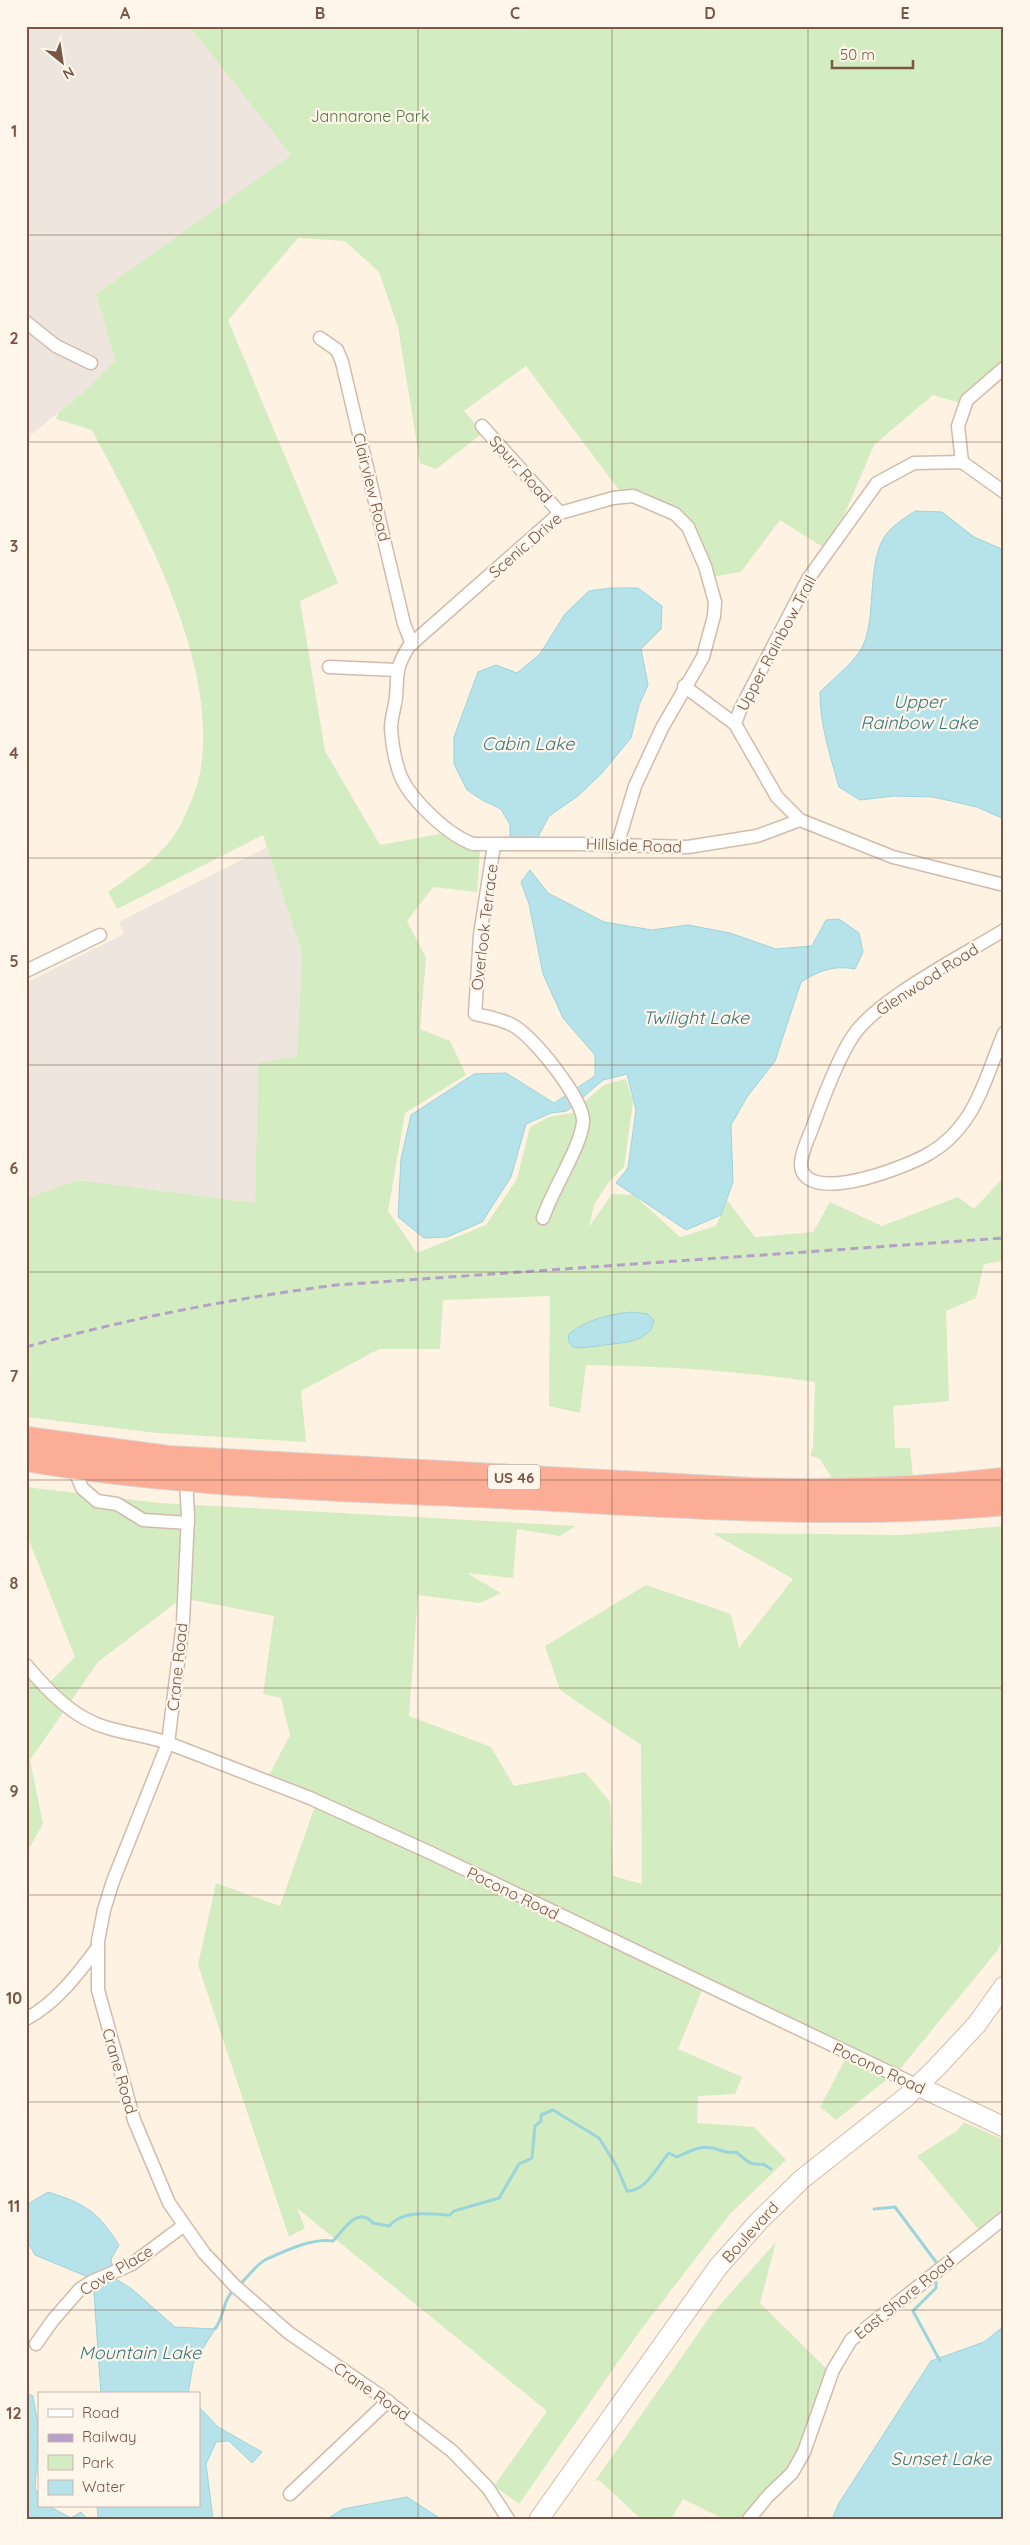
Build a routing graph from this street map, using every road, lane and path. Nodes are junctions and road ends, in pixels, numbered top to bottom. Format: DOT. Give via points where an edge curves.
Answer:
graph roads {
  1 [pos="26,322"];
  2 [pos="320,338"];
  3 [pos="91,363"];
  4 [pos="1004,368"];
  5 [pos="482,426"];
  6 [pos="962,462"];
  7 [pos="1004,492"];
  8 [pos="560,513"];
  9 [pos="412,644"];
  10 [pos="328,666"];
  11 [pos="397,670"];
  12 [pos="684,686"];
  13 [pos="735,724"];
  14 [pos="800,820"];
  15 [pos="494,844"];
  16 [pos="618,846"];
  17 [pos="1004,885"];
  18 [pos="1004,930"];
  19 [pos="100,934"];
  20 [pos="26,971"];
  21 [pos="1004,1032"];
  22 [pos="543,1218"];
  23 [pos="26,1439"];
  24 [pos="34,1463"];
  25 [pos="73,1466"];
  26 [pos="186,1479"];
  27 [pos="1004,1480"];
  28 [pos="1004,1502"];
  29 [pos="188,1523"];
  30 [pos="26,1665"];
  31 [pos="168,1743"];
  32 [pos="98,1947"];
  33 [pos="1004,1986"];
  34 [pos="26,2019"];
  35 [pos="918,2086"];
  36 [pos="1004,2127"];
  37 [pos="1004,2218"];
  38 [pos="183,2226"];
  39 [pos="36,2344"];
  40 [pos="388,2401"];
  41 [pos="290,2494"];
  42 [pos="508,2519"];
  43 [pos="539,2519"];
  44 [pos="749,2519"];
  1 -- 3 [label="street" via="56,346"];
  2 -- 9 [label="street, Clairview Road" via="337,350 342,362 404,624"];
  4 -- 6 [label="street" via="967,400 958,426"];
  5 -- 8 [label="street, Spurr Road"];
  6 -- 7 [label="street"];
  6 -- 13 [label="street, Upper Rainbow Trail" via="914,463 877,483 808,579"];
  8 -- 9 [label="street, Scenic Drive"];
  8 -- 12 [label="street, Scenic Drive" via="613,498 633,496 675,514 688,527 705,566 715,602 703,657"];
  9 -- 11 [label="street, Scenic Drive"];
  10 -- 11 [label="street"];
  11 -- 15 [label="street, Scenic Drive" via="391,726 402,778 423,805 460,840"];
  12 -- 13 [label="street"];
  12 -- 16 [label="street, Scenic Drive" via="635,786"];
  13 -- 14 [label="street, Upper Rainbow Trail" via="777,797"];
  14 -- 16 [label="street, Hillside Road" via="757,836 688,847"];
  14 -- 17 [label="street, Upper Rainbow Trail" via="893,857"];
  15 -- 16 [label="street, Hillside Road"];
  15 -- 22 [label="street, Overlook Terrace" via="480,935 475,1014 497,1019 524,1032 548,1059 582,1111 579,1137"];
  18 -- 21 [label="street, Glenwood Road" via="905,991 870,1016 852,1036 816,1119 801,1162 802,1172 819,1184 847,1183 930,1153 966,1119"];
  19 -- 20 [label="street"];
  23 -- 27 [label="highway, US 46" via="188,1460 751,1490 807,1492 919,1488"];
  24 -- 25 [label="highway, US 46"];
  25 -- 26 [label="highway, US 46"];
  25 -- 29 [label="street" via="82,1488 97,1501 117,1504 143,1520"];
  26 -- 28 [label="highway, US 46" via="762,1509 887,1510"];
  26 -- 29 [label="street, Crane Road"];
  29 -- 31 [label="street, Crane Road" via="183,1622"];
  30 -- 31 [label="street, Pocono Road" via="68,1708 106,1728"];
  31 -- 32 [label="street, Crane Road" via="113,1881"];
  31 -- 35 [label="street, Pocono Road" via="310,1798 431,1853"];
  32 -- 34 [label="street" via="77,1976 47,2005"];
  32 -- 38 [label="street, Crane Road" via="98,1990 134,2120 169,2203"];
  33 -- 35 [label="main road, Boulevard" via="977,2024"];
  35 -- 36 [label="main road, Pocono Road"];
  35 -- 43 [label="main road, Boulevard" via="802,2179 764,2215 718,2267"];
  37 -- 44 [label="street, East Shore Road" via="851,2340 833,2370 804,2452 792,2473"];
  38 -- 39 [label="street, Cove Place" via="126,2268 80,2289"];
  38 -- 40 [label="street, Crane Road" via="238,2289 306,2346"];
  40 -- 41 [label="street"];
  40 -- 42 [label="street, Crane Road" via="470,2468"];
}
